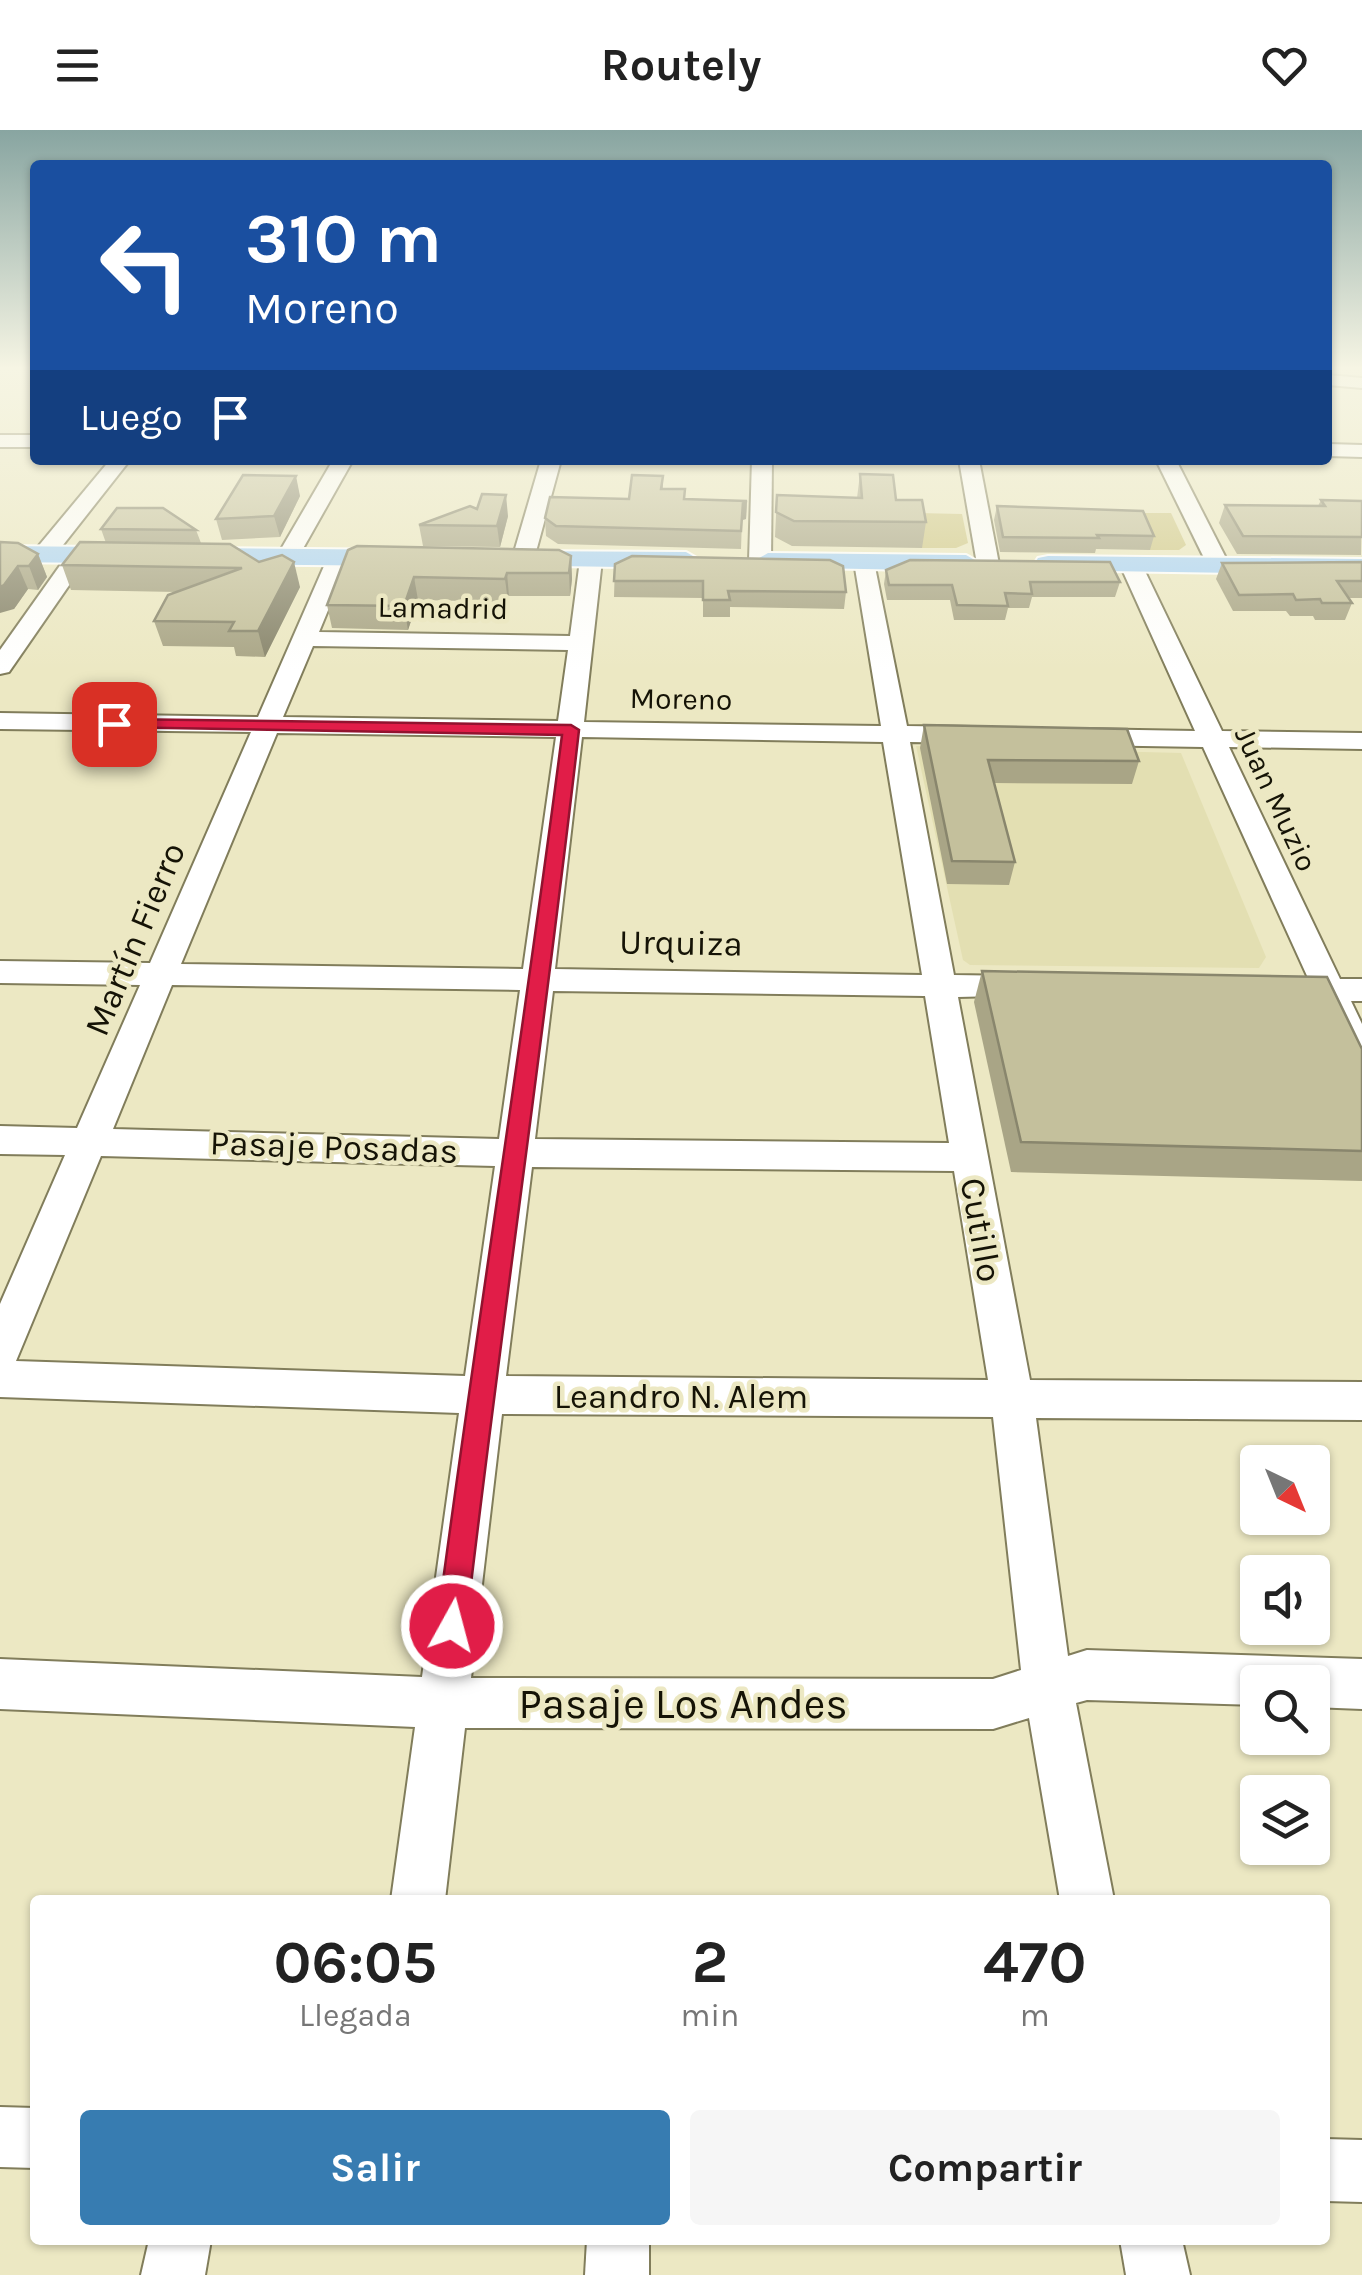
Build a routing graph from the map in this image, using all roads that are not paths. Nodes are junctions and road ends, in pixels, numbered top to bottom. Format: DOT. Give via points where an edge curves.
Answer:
graph roads {
  1 [pos="112,470"];
  2 [pos="337,470"];
  3 [pos="548,470"];
  4 [pos="760,470"];
  5 [pos="971,470"];
  6 [pos="1171,470"];
  7 [pos="0,554"];
  8 [pos="44,554"];
  9 [pos="78,554"];
  10 [pos="288,556"];
  11 [pos="339,557"];
  12 [pos="431,558"];
  13 [pos="486,558"];
  14 [pos="523,559"];
  15 [pos="591,560"];
  16 [pos="741,561"];
  17 [pos="865,562"];
  18 [pos="988,564"];
  19 [pos="1132,565"];
  20 [pos="1219,566"];
  21 [pos="1362,567"];
  22 [pos="0,621"];
  23 [pos="32,622"];
  24 [pos="304,639"];
  25 [pos="581,643"];
  26 [pos="0,667"];
  27 [pos="0,721"];
  28 [pos="266,727"];
  29 [pos="571,730"];
  30 [pos="895,734"];
  31 [pos="994,736"];
  32 [pos="1054,736"];
  33 [pos="1212,739"];
  34 [pos="1362,741"];
  35 [pos="0,972"];
  36 [pos="161,974"];
  37 [pos="540,982"];
  38 [pos="940,986"];
  39 [pos="1056,987"];
  40 [pos="1251,988"];
  41 [pos="1329,989"];
  42 [pos="1362,990"];
  43 [pos="1362,1060"];
  44 [pos="0,1140"];
  45 [pos="91,1140"];
  46 [pos="517,1153"];
  47 [pos="968,1157"];
  48 [pos="0,1351"];
  49 [pos="0,1379"];
  50 [pos="480,1395"];
  51 [pos="1012,1396"];
  52 [pos="1362,1400"];
  53 [pos="0,1684"];
  54 [pos="1362,1684"];
  55 [pos="1048,1687"];
  56 [pos="442,1703"];
  57 [pos="419,1895"];
  58 [pos="1087,1895"];
  59 [pos="0,2137"];
  60 [pos="30,2138"];
  61 [pos="1330,2170"];
  62 [pos="1362,2171"];
  63 [pos="179,2245"];
  64 [pos="618,2245"];
  65 [pos="1152,2245"];
  66 [pos="173,2275"];
  67 [pos="617,2275"];
  68 [pos="1158,2275"];
  1 -- 8 [label="street"];
  2 -- 10 [label="street"];
  3 -- 14 [label="street"];
  4 -- 16 [label="street"];
  5 -- 18 [label="street"];
  6 -- 20 [label="street"];
  7 -- 8 [label="main road"];
  8 -- 9 [label="main road"];
  9 -- 10 [label="main road"];
  9 -- 23 [label="street"];
  10 -- 11 [label="main road"];
  11 -- 12 [label="main road"];
  11 -- 24 [label="street, Martín Fierro"];
  13 -- 14 [label="main road"];
  14 -- 15 [label="main road"];
  15 -- 16 [label="main road"];
  15 -- 25 [label="street"];
  16 -- 17 [label="main road"];
  17 -- 18 [label="main road"];
  17 -- 30 [label="street, Cutillo"];
  18 -- 19 [label="main road"];
  19 -- 20 [label="main road"];
  19 -- 33 [label="street, Juan Muzio"];
  20 -- 21 [label="main road"];
  22 -- 23 [label="street"];
  23 -- 26 [label="street"];
  24 -- 25 [label="street, Lamadrid"];
  24 -- 28 [label="street, Martín Fierro"];
  25 -- 29 [label="street"];
  27 -- 28 [label="street, Moreno"];
  28 -- 29 [label="street, Moreno"];
  28 -- 36 [label="street, Martín Fierro"];
  29 -- 30 [label="street, Moreno"];
  29 -- 37 [label="street"];
  30 -- 31 [label="street, Moreno"];
  30 -- 38 [label="street, Cutillo"];
  32 -- 33 [label="street"];
  33 -- 34 [label="street"];
  33 -- 41 [label="street, Juan Muzio"];
  35 -- 36 [label="street, Urquiza"];
  36 -- 37 [label="street, Urquiza"];
  36 -- 45 [label="street, Martín Fierro"];
  37 -- 38 [label="street, Urquiza"];
  37 -- 46 [label="street"];
  38 -- 39 [label="street, Urquiza"];
  38 -- 47 [label="street, Cutillo"];
  40 -- 41 [label="street"];
  41 -- 42 [label="street"];
  41 -- 43 [label="street, Juan Muzio"];
  44 -- 45 [label="street, Pasaje Posadas"];
  45 -- 46 [label="street, Pasaje Posadas"];
  45 -- 48 [label="street, Martín Fierro"];
  46 -- 47 [label="street, Pasaje Posadas"];
  46 -- 50 [label="street"];
  47 -- 51 [label="street, Cutillo"];
  49 -- 50 [label="street, Leandro N. Alem"];
  50 -- 51 [label="street, Leandro N. Alem"];
  50 -- 56 [label="street"];
  51 -- 52 [label="street, Leandro N. Alem"];
  51 -- 55 [label="street, Cutillo"];
  53 -- 56 [label="street, Pasaje Los Andes"];
  54 -- 55 [label="street, Pasaje Los Andes" via="1087,1675"];
  55 -- 56 [label="street, Pasaje Los Andes" via="994,1704"];
  55 -- 58 [label="street, Cutillo"];
  56 -- 57 [label="street"];
  59 -- 60 [label="street"];
  61 -- 62 [label="street"];
  63 -- 66 [label="street"];
  64 -- 67 [label="street"];
  65 -- 68 [label="street"];
}
